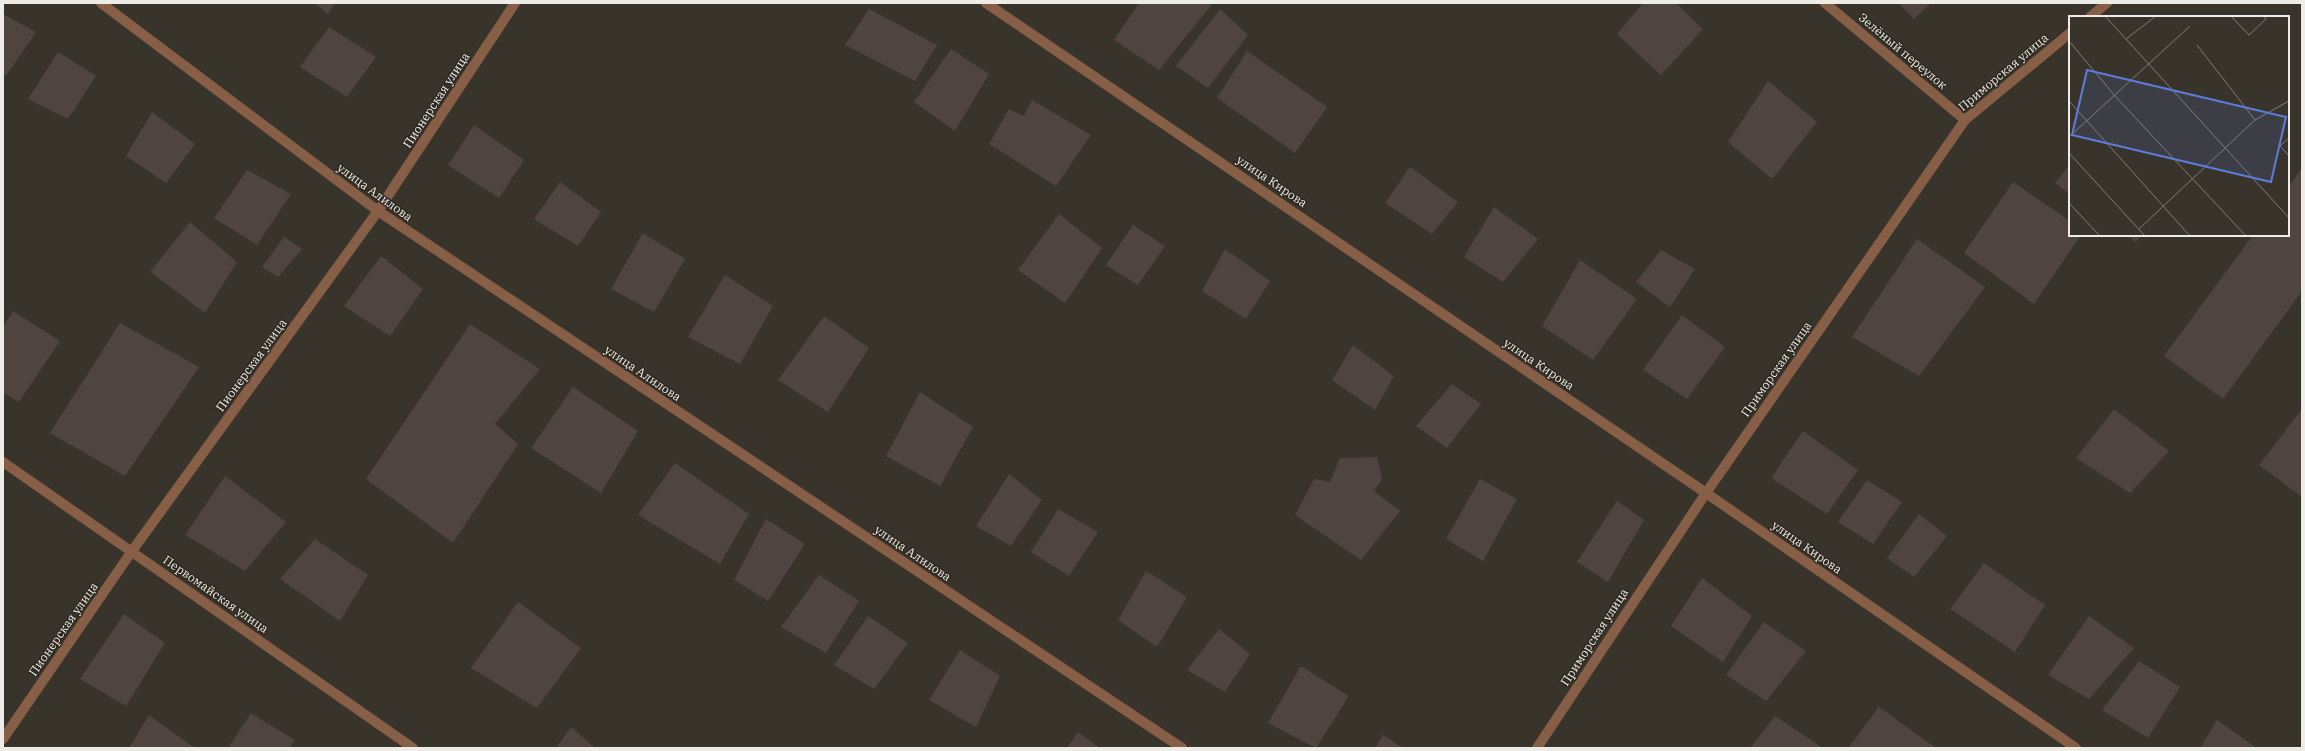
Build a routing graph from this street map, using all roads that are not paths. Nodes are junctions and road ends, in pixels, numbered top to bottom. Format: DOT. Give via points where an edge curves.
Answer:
graph roads {
  1 [pos="101,3"];
  2 [pos="516,3"];
  3 [pos="986,3"];
  4 [pos="1825,3"];
  5 [pos="2107,3"];
  6 [pos="2091,16"];
  7 [pos="2069,34"];
  8 [pos="1965,120"];
  9 [pos="378,212"];
  10 [pos="3,462"];
  11 [pos="1706,493"];
  12 [pos="132,551"];
  13 [pos="3,740"];
  14 [pos="413,748"];
  15 [pos="1182,748"];
  16 [pos="1537,748"];
  17 [pos="2076,748"];
  1 -- 9 [label="street, улица Алилова"];
  2 -- 9 [label="street, Пионерская улица"];
  3 -- 11 [label="street, улица Кирова"];
  4 -- 8 [label="street, Зелёный переулок"];
  5 -- 6 [label="street"];
  7 -- 8 [label="street, Приморская улица"];
  8 -- 11 [label="street, Приморская улица"];
  9 -- 12 [label="street, Пионерская улица"];
  9 -- 15 [label="street, улица Алилова"];
  10 -- 12 [label="street, Первомайская улица"];
  11 -- 16 [label="street, Приморская улица"];
  11 -- 17 [label="street, улица Кирова"];
  12 -- 13 [label="street, Пионерская улица"];
  12 -- 14 [label="street, Первомайская улица"];
}
